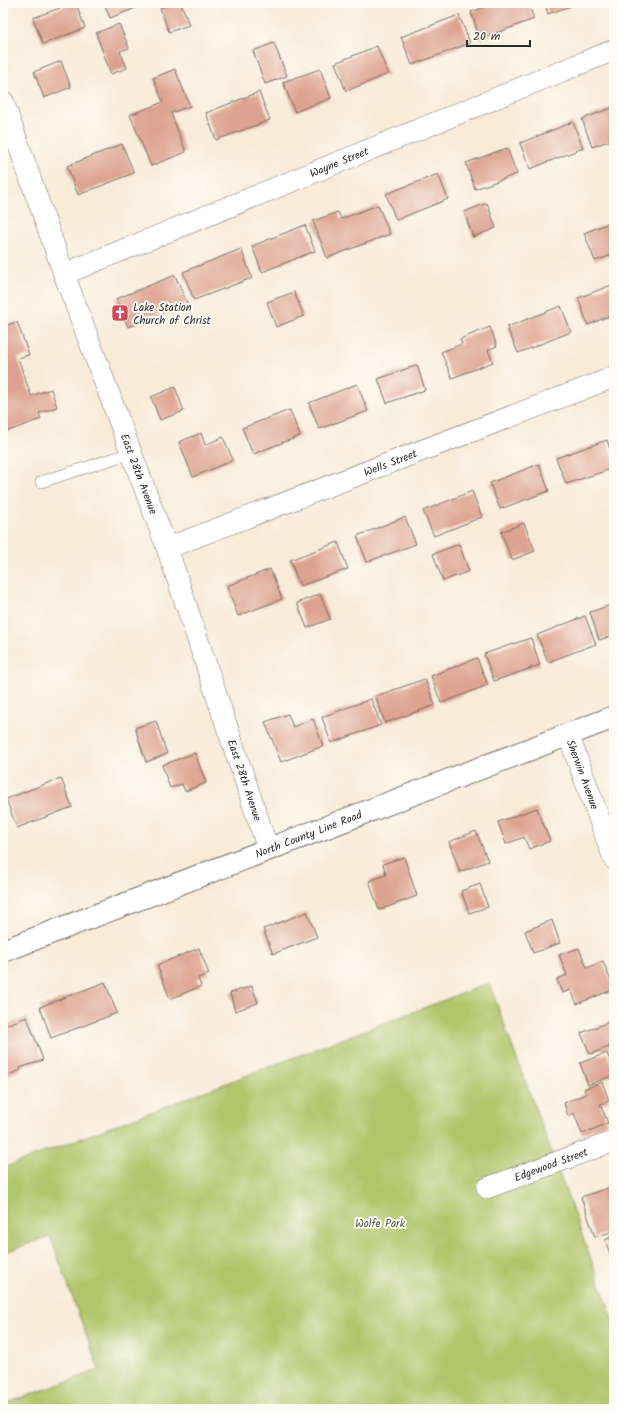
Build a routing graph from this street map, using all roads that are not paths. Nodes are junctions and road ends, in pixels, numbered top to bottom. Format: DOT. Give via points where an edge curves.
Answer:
graph roads {
  1 [pos="614,50"];
  2 [pos="3,101"];
  3 [pos="64,274"];
  4 [pos="614,377"];
  5 [pos="131,453"];
  6 [pos="41,482"];
  7 [pos="166,548"];
  8 [pos="614,717"];
  9 [pos="568,734"];
  10 [pos="268,849"];
  11 [pos="614,859"];
  12 [pos="3,951"];
  13 [pos="614,1141"];
  14 [pos="487,1188"];
  1 -- 3 [label="street, Wayne Street"];
  2 -- 3 [label="street, East 28th Avenue"];
  3 -- 5 [label="street, East 28th Avenue"];
  4 -- 7 [label="street, Wells Street"];
  5 -- 6 [label="lane"];
  5 -- 7 [label="street, East 28th Avenue"];
  7 -- 10 [label="street, East 28th Avenue"];
  8 -- 9 [label="main road, North County Line Road"];
  9 -- 10 [label="main road, North County Line Road"];
  9 -- 11 [label="street, Sherwin Avenue"];
  10 -- 12 [label="main road, North County Line Road"];
  13 -- 14 [label="street, Edgewood Street"];
}
